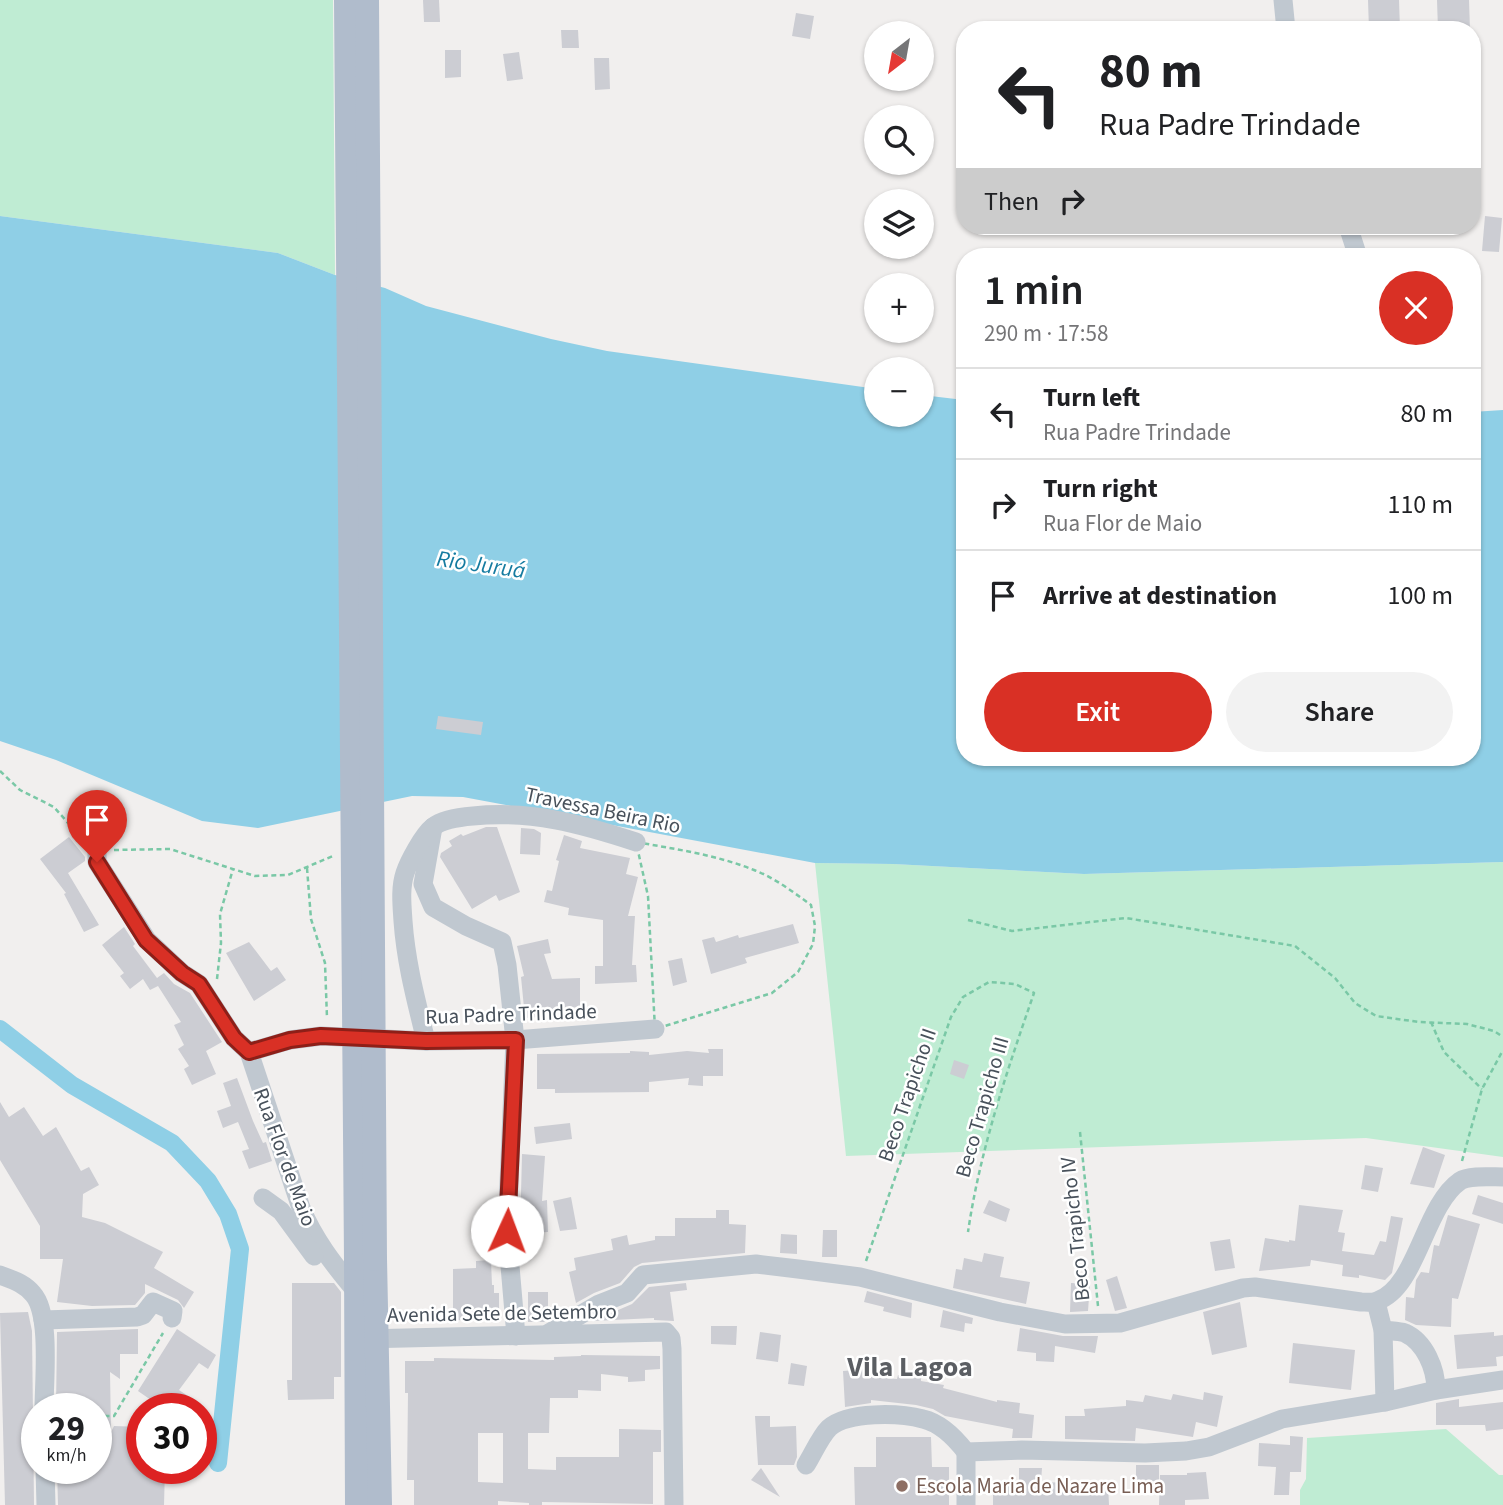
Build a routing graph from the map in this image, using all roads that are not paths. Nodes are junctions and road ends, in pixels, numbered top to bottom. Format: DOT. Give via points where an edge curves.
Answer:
graph roads {
  1 [pos="346,0"];
  2 [pos="367,0"];
  3 [pos="1283,0"];
  4 [pos="1285,21"];
  5 [pos="433,827"];
  6 [pos="636,842"];
  7 [pos="96,852"];
  8 [pos="655,1029"];
  9 [pos="516,1040"];
  10 [pos="426,1041"];
  11 [pos="249,1052"];
  12 [pos="1503,1177"];
  13 [pos="263,1198"];
  14 [pos="361,1274"];
  15 [pos="0,1275"];
  16 [pos="1368,1302"];
  17 [pos="172,1318"];
  18 [pos="43,1320"];
  19 [pos="1382,1330"];
  20 [pos="550,1334"];
  21 [pos="516,1336"];
  22 [pos="366,1339"];
  23 [pos="1503,1380"];
  24 [pos="1436,1390"];
  25 [pos="44,1393"];
  26 [pos="1385,1402"];
  27 [pos="966,1452"];
  28 [pos="806,1465"];
  29 [pos="46,1484"];
  30 [pos="46,1505"];
  31 [pos="357,1505"];
  32 [pos="380,1505"];
  33 [pos="674,1505"];
  34 [pos="967,1505"];
  1 -- 14 [label="main road, bridge"];
  2 -- 14 [label="main road, bridge"];
  3 -- 4 [label="street"];
  5 -- 6 [label="street, Travessa Beira Rio" via="457,817 505,813 601,830"];
  5 -- 9 [label="street" via="423,884 433,907 502,942"];
  5 -- 10 [label="street" via="404,874 402,899 406,959"];
  7 -- 11 [label="street, Rua Flor de Maio" via="97,862 146,940 199,984 234,1038"];
  8 -- 9 [label="street, Rua Padre Trindade"];
  9 -- 10 [label="street, Rua Padre Trindade"];
  9 -- 21 [label="street" via="507,1231"];
  10 -- 11 [label="street, Rua Padre Trindade" via="329,1036 290,1040"];
  11 -- 14 [label="street, Rua Flor de Maio" via="311,1231"];
  12 -- 16 [label="street" via="1462,1179 1452,1188 1398,1288"];
  13 -- 14 [label="street" via="281,1211 322,1266"];
  14 -- 22 [label="main road"];
  15 -- 18 [label="street" via="35,1296"];
  16 -- 19 [label="street"];
  16 -- 20 [label="street" via="1243,1287 1120,1323 1065,1324 860,1277 756,1265 643,1275 627,1293"];
  17 -- 18 [label="street" via="170,1308 153,1302 137,1317"];
  18 -- 25 [label="street"];
  19 -- 24 [label="street" via="1404,1333 1418,1343 1436,1374"];
  19 -- 26 [label="street"];
  20 -- 21 [label="street, Avenida Sete de Setembro"];
  20 -- 33 [label="street, Avenida Sete de Setembro" via="666,1332 671,1338"];
  21 -- 22 [label="street, Avenida Sete de Setembro"];
  22 -- 31 [label="main road"];
  22 -- 32 [label="main road"];
  23 -- 24 [label="street"];
  24 -- 26 [label="street"];
  26 -- 27 [label="street" via="1282,1419 1186,1451"];
  27 -- 28 [label="street" via="925,1419 846,1417 828,1429"];
  27 -- 34 [label="street"];
  29 -- 30 [label="street"];
}
